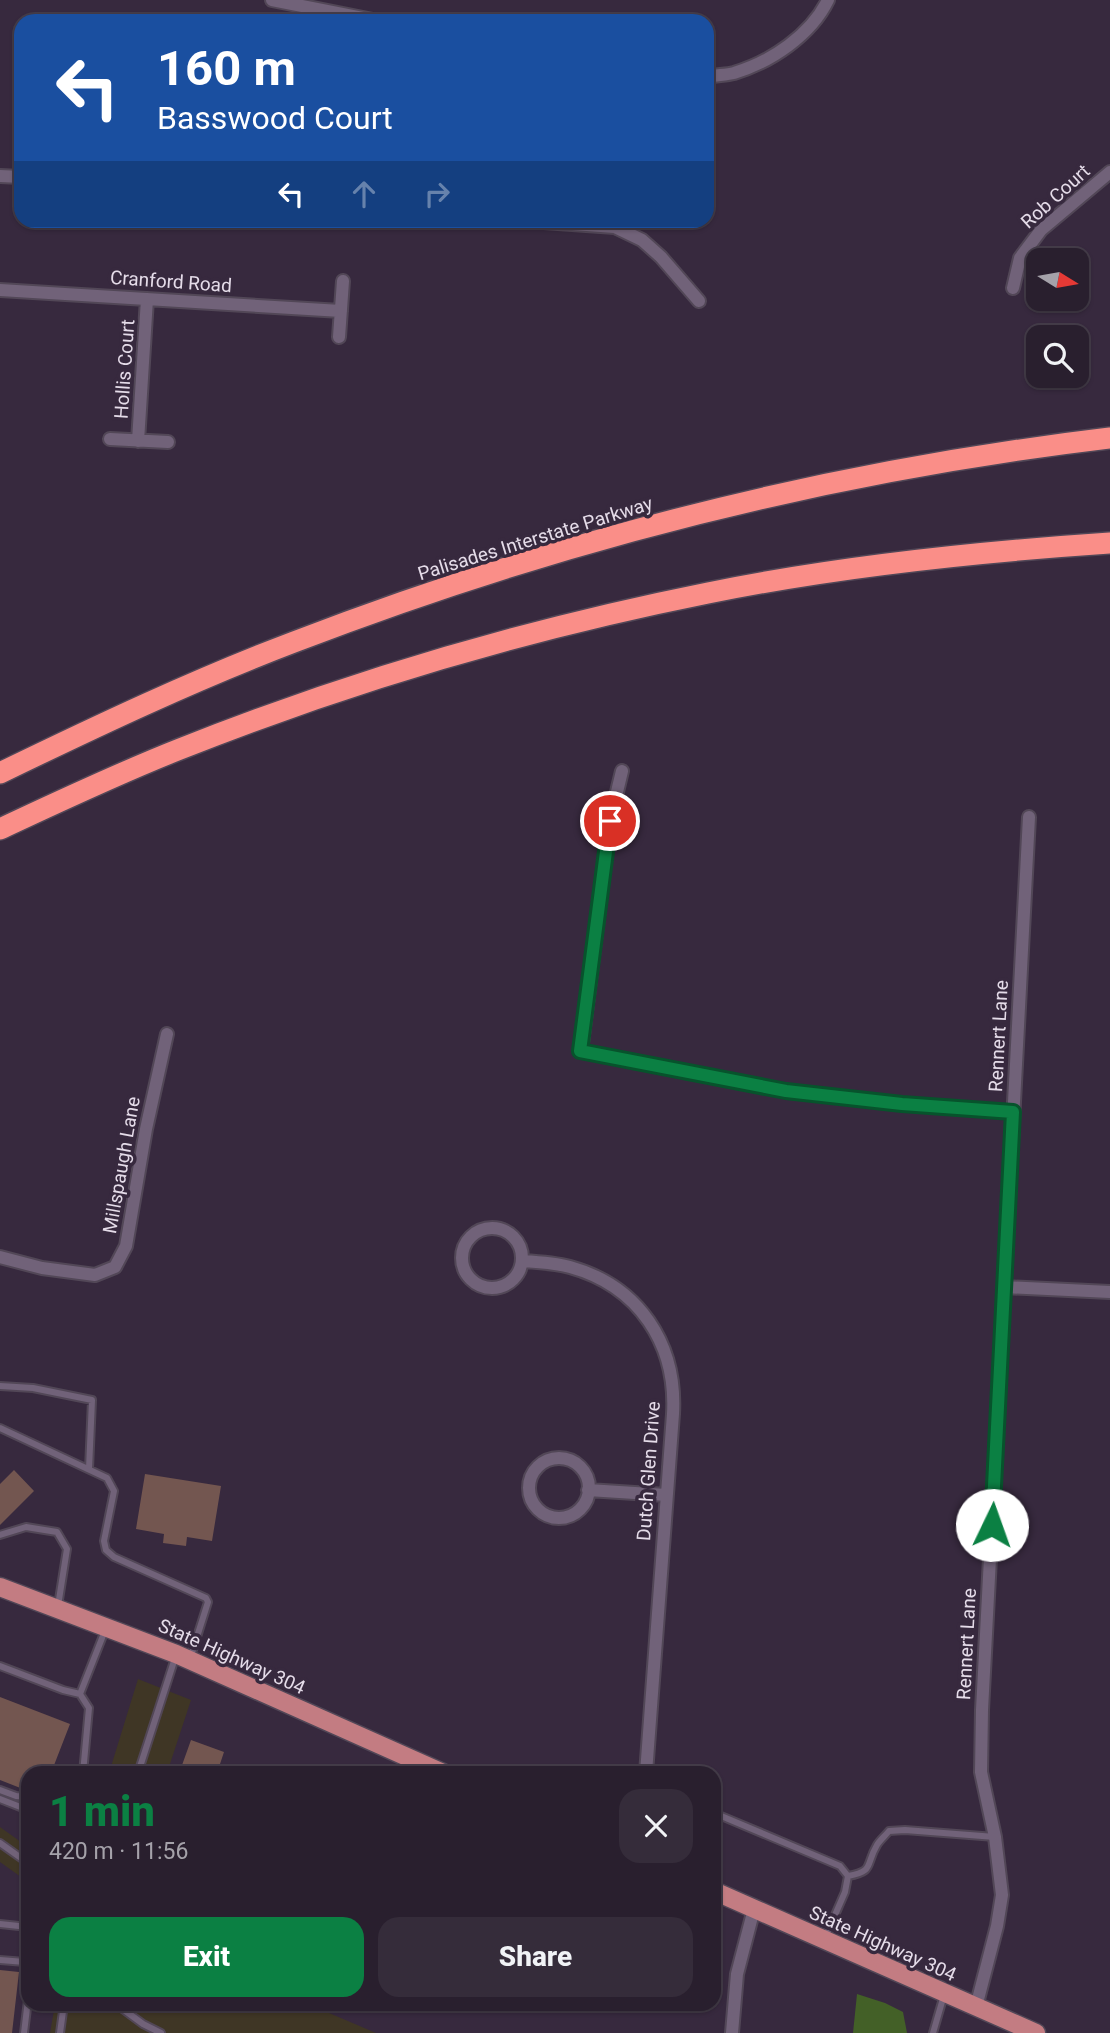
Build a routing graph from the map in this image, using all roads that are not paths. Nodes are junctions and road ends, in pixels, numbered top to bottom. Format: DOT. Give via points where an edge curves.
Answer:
graph roads {
  1 [pos="272,0"];
  2 [pos="828,0"];
  3 [pos="342,14"];
  4 [pos="714,75"];
  5 [pos="1110,172"];
  6 [pos="617,228"];
  7 [pos="343,281"];
  8 [pos="1013,288"];
  9 [pos="0,290"];
  10 [pos="147,299"];
  11 [pos="699,301"];
  12 [pos="341,311"];
  13 [pos="339,337"];
  14 [pos="1110,438"];
  15 [pos="110,439"];
  16 [pos="138,441"];
  17 [pos="168,442"];
  18 [pos="1110,543"];
  19 [pos="622,771"];
  20 [pos="0,773"];
  21 [pos="1029,817"];
  22 [pos="0,829"];
  23 [pos="167,1034"];
  24 [pos="1013,1112"];
  25 [pos="0,1257"];
  26 [pos="522,1261"];
  27 [pos="1004,1287"];
  28 [pos="1110,1292"];
  29 [pos="0,1386"];
  30 [pos="0,1428"];
  31 [pos="89,1469"];
  32 [pos="588,1490"];
  33 [pos="666,1495"];
  34 [pos="0,1535"];
  35 [pos="0,1587"];
  36 [pos="58,1608"];
  37 [pos="106,1626"];
  38 [pos="183,1657"];
  39 [pos="0,1666"];
  40 [pos="80,1694"];
  41 [pos="83,1766"];
  42 [pos="141,1766"];
  43 [pos="427,1766"];
  44 [pos="647,1766"];
  45 [pos="0,1790"];
  46 [pos="21,1796"];
  47 [pos="0,1799"];
  48 [pos="21,1807"];
  49 [pos="721,1815"];
  50 [pos="995,1837"];
  51 [pos="0,1843"];
  52 [pos="21,1858"];
  53 [pos="848,1876"];
  54 [pos="721,1894"];
  55 [pos="754,1909"];
  56 [pos="2,1923"];
  57 [pos="21,1926"];
  58 [pos="824,1940"];
  59 [pos="0,1960"];
  60 [pos="21,1962"];
  61 [pos="944,1993"];
  62 [pos="976,2007"];
  63 [pos="27,2011"];
  64 [pos="63,2011"];
  65 [pos="125,2011"];
  66 [pos="24,2033"];
  67 [pos="60,2033"];
  68 [pos="161,2033"];
  69 [pos="732,2033"];
  70 [pos="933,2033"];
  71 [pos="1036,2033"];
  1 -- 3 [label="street"];
  2 -- 4 [label="street" via="802,34 772,56 734,73"];
  5 -- 8 [label="street, Rob Court" via="1041,230 1020,258"];
  6 -- 11 [label="street" via="642,240"];
  7 -- 12 [label="street"];
  9 -- 10 [label="street, Cranford Road"];
  10 -- 12 [label="street, Cranford Road"];
  10 -- 16 [label="street, Hollis Court"];
  12 -- 13 [label="street"];
  14 -- 20 [label="highway, Palisades Interstate Parkway" via="827,484 527,561 236,665"];
  15 -- 16 [label="street"];
  16 -- 17 [label="street"];
  18 -- 22 [label="highway" via="950,556 830,572 708,593 529,634 236,727"];
  19 -- 24 [label="street" via="610,821 580,1051 786,1091"];
  21 -- 24 [label="street, Rennert Lane"];
  23 -- 25 [label="street, Millspaugh Lane" via="126,1245 115,1267 95,1275"];
  24 -- 27 [label="street, Rennert Lane"];
  26 -- 26 [label="street" via="519,1245 503,1230 487,1229 473,1236 464,1248 469,1277 488,1288 512,1281"];
  26 -- 33 [label="street, Dutch Glen Drive" via="558,1264 597,1277 620,1291 651,1324 665,1352 672,1384"];
  27 -- 28 [label="street"];
  27 -- 50 [label="street, Rennert Lane" via="981,1747 981,1772"];
  29 -- 31 [label="lane" via="92,1400"];
  30 -- 31 [label="lane"];
  31 -- 38 [label="lane" via="107,1478 114,1491 106,1550 206,1598"];
  32 -- 32 [label="street" via="576,1463 554,1458 534,1470 529,1492 535,1506 555,1518 578,1510"];
  32 -- 33 [label="street"];
  33 -- 44 [label="street, Dutch Glen Drive"];
  34 -- 36 [label="lane" via="26,1527 57,1532 67,1549"];
  35 -- 36 [label="main road, State Highway 304"];
  36 -- 37 [label="main road, State Highway 304"];
  37 -- 38 [label="main road, State Highway 304"];
  37 -- 40 [label="lane"];
  38 -- 42 [label="lane"];
  38 -- 43 [label="main road, State Highway 304"];
  39 -- 40 [label="lane"];
  40 -- 41 [label="lane" via="89,1708"];
  45 -- 46 [label="lane"];
  47 -- 48 [label="lane"];
  49 -- 53 [label="lane" via="840,1866"];
  50 -- 53 [label="lane" via="889,1831 877,1845 867,1870"];
  50 -- 62 [label="street, Rennert Lane" via="1002,1895"];
  51 -- 52 [label="lane"];
  53 -- 58 [label="lane"];
  54 -- 55 [label="main road, State Highway 304"];
  55 -- 58 [label="main road, State Highway 304"];
  55 -- 69 [label="street" via="737,1974"];
  56 -- 57 [label="lane"];
  58 -- 61 [label="main road, State Highway 304"];
  59 -- 60 [label="lane"];
  61 -- 62 [label="main road, State Highway 304"];
  61 -- 70 [label="lane"];
  62 -- 71 [label="main road, State Highway 304"];
  63 -- 66 [label="lane"];
  64 -- 67 [label="lane"];
  65 -- 68 [label="lane"];
}
